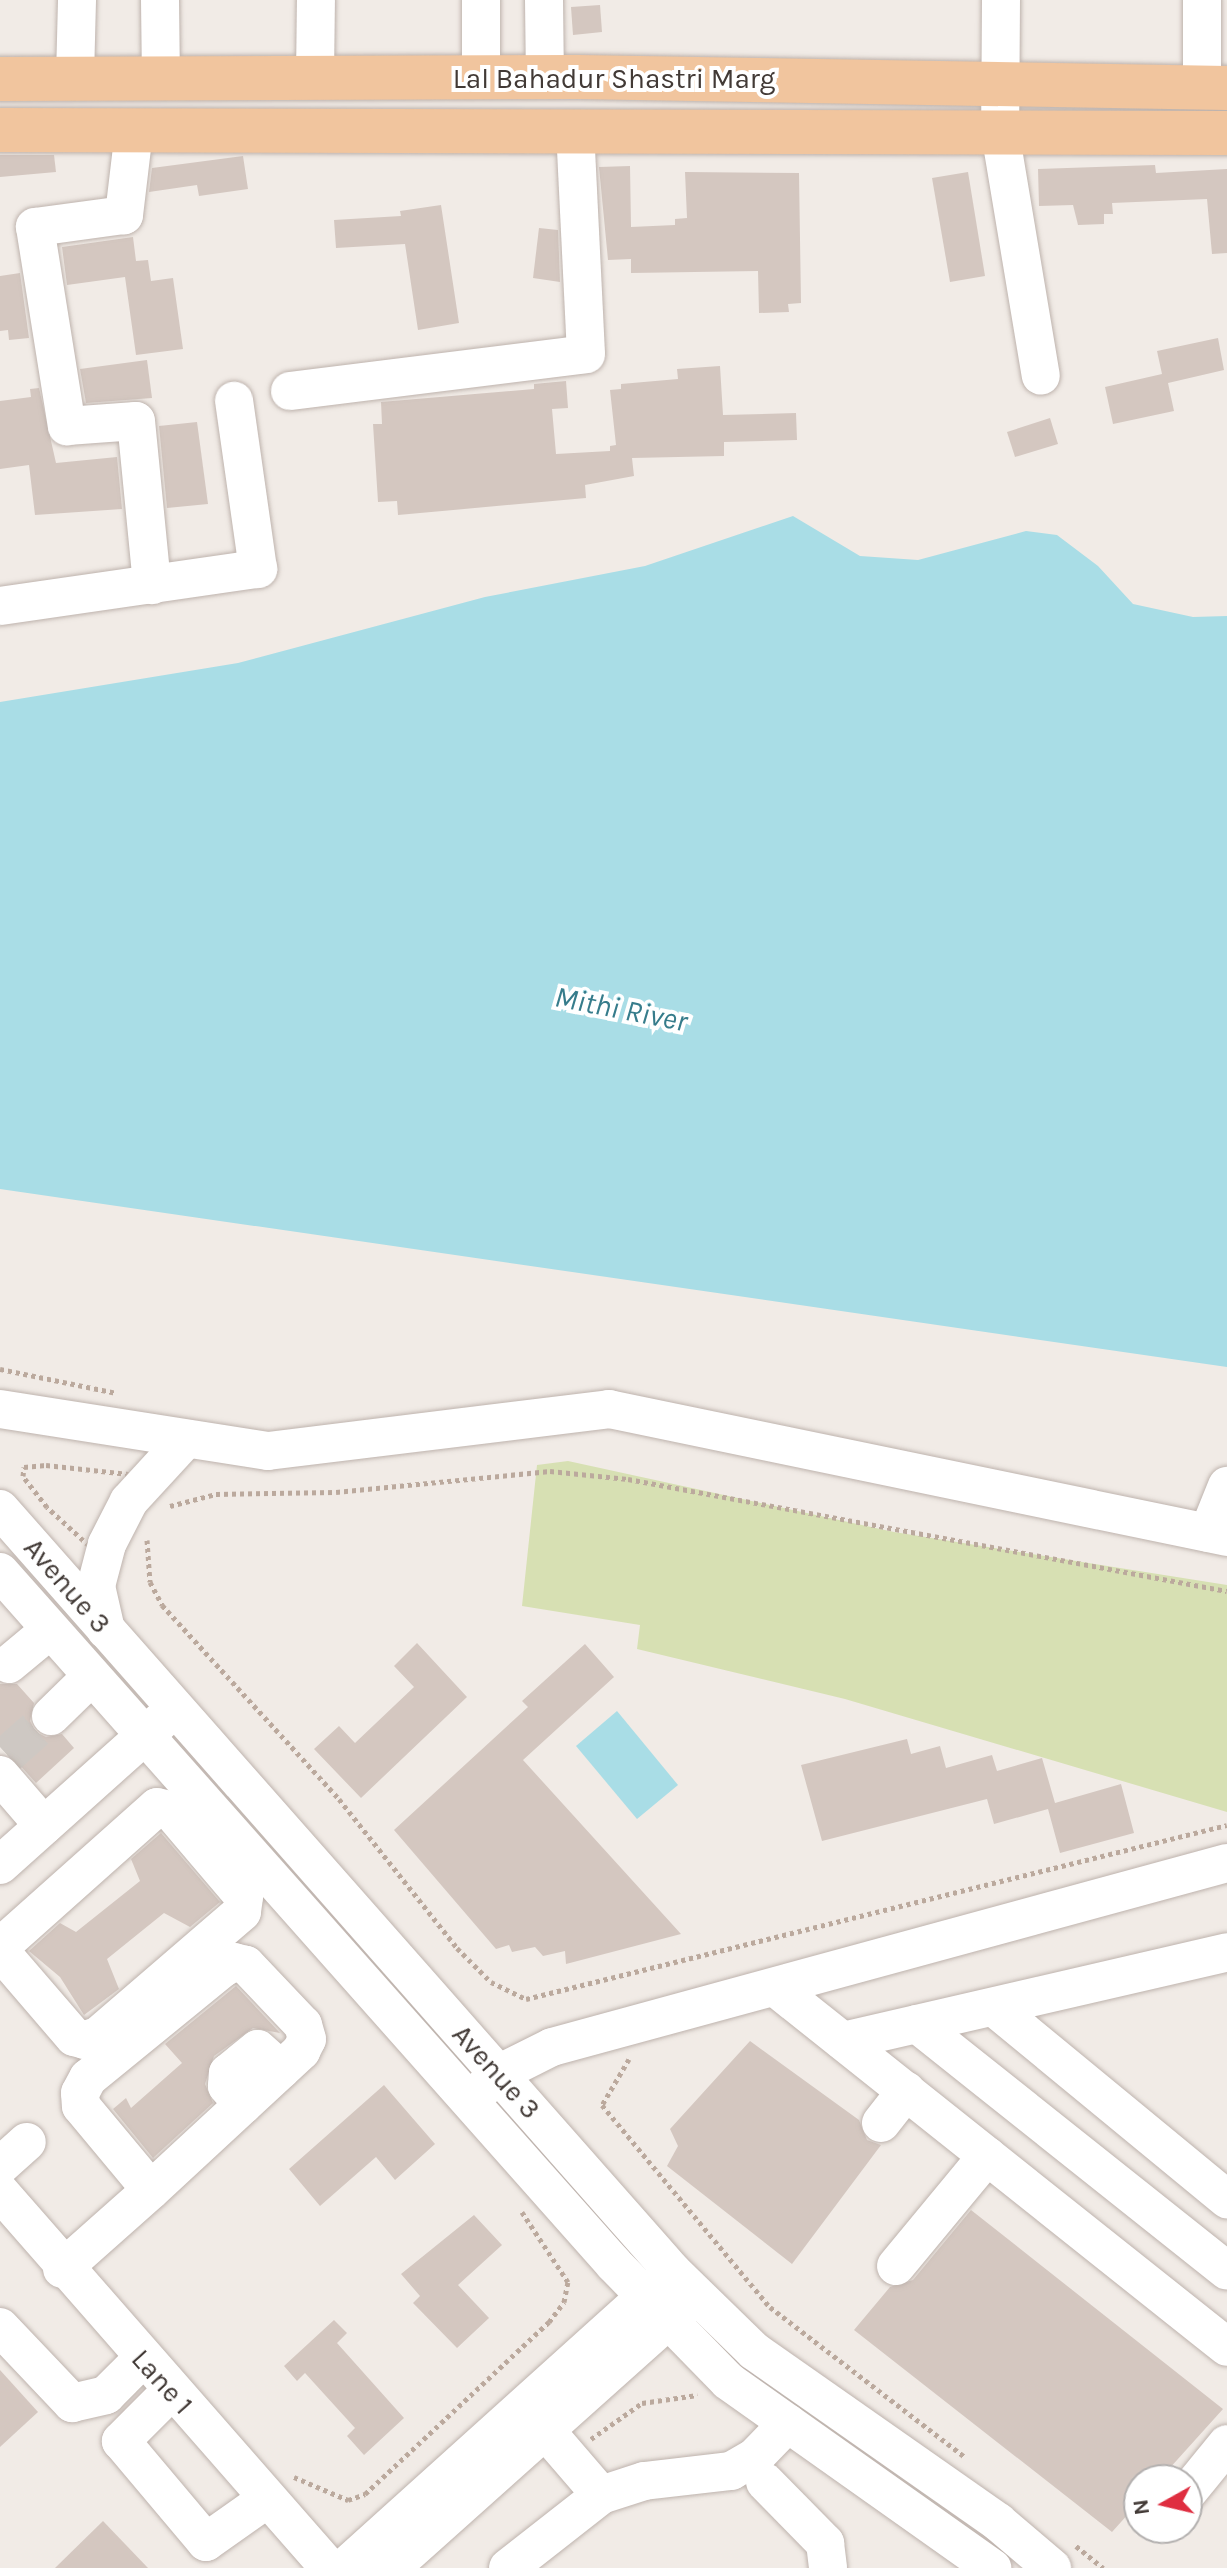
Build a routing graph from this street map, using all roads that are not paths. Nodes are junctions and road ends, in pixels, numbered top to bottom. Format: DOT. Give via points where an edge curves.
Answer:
graph roads {
  1 [pos="77,0"];
  2 [pos="160,0"];
  3 [pos="316,0"];
  4 [pos="481,0"];
  5 [pos="544,0"];
  6 [pos="1001,0"];
  7 [pos="1202,0"];
  8 [pos="93,77"];
  9 [pos="161,77"];
  10 [pos="315,77"];
  11 [pos="481,77"];
  12 [pos="545,77"];
  13 [pos="0,79"];
  14 [pos="1001,83"];
  15 [pos="1214,88"];
  16 [pos="0,130"];
  17 [pos="575,130"];
  18 [pos="125,131"];
  19 [pos="1000,132"];
  20 [pos="1227,133"];
  21 [pos="1041,376"];
  22 [pos="290,391"];
  23 [pos="234,401"];
  24 [pos="152,585"];
  25 [pos="0,606"];
  26 [pos="0,1409"];
  27 [pos="186,1439"];
  28 [pos="1227,1486"];
  29 [pos="0,1509"];
  30 [pos="1218,1535"];
  31 [pos="0,1572"];
  32 [pos="50,1630"];
  33 [pos="107,1633"];
  34 [pos="9,1664"];
  35 [pos="91,1677"];
  36 [pos="174,1709"];
  37 [pos="51,1716"];
  38 [pos="143,1737"];
  39 [pos="2,1764"];
  40 [pos="44,1826"];
  41 [pos="1227,1863"];
  42 [pos="0,1865"];
  43 [pos="248,1876"];
  44 [pos="0,1949"];
  45 [pos="1227,1952"];
  46 [pos="776,1988"];
  47 [pos="995,2008"];
  48 [pos="917,2024"];
  49 [pos="843,2041"];
  50 [pos="498,2074"];
  51 [pos="906,2091"];
  52 [pos="469,2101"];
  53 [pos="881,2123"];
  54 [pos="987,2156"];
  55 [pos="151,2190"];
  56 [pos="0,2192"];
  57 [pos="1227,2199"];
  58 [pos="896,2266"];
  59 [pos="62,2269"];
  60 [pos="1227,2271"];
  61 [pos="671,2296"];
  62 [pos="0,2327"];
  63 [pos="1227,2347"];
  64 [pos="142,2359"];
  65 [pos="171,2391"];
  66 [pos="788,2423"];
  67 [pos="545,2430"];
  68 [pos="1227,2444"];
  69 [pos="1203,2473"];
  70 [pos="765,2482"];
  71 [pos="601,2495"];
  72 [pos="267,2499"];
  73 [pos="998,2522"];
  74 [pos="976,2564"];
  75 [pos="329,2568"];
  76 [pos="344,2568"];
  77 [pos="391,2568"];
  78 [pos="508,2568"];
  79 [pos="828,2568"];
  80 [pos="1052,2568"];
  1 -- 8 [label="street"];
  2 -- 9 [label="street"];
  3 -- 10 [label="street"];
  4 -- 11 [label="street"];
  5 -- 12 [label="street"];
  6 -- 14 [label="street"];
  7 -- 15 [label="street"];
  8 -- 9 [label="main road, Lal Bahadur Shastri Marg"];
  8 -- 13 [label="main road, Lal Bahadur Shastri Marg"];
  8 -- 18 [label="main road"];
  9 -- 10 [label="main road, Lal Bahadur Shastri Marg"];
  10 -- 11 [label="main road, Lal Bahadur Shastri Marg"];
  11 -- 12 [label="main road, Lal Bahadur Shastri Marg"];
  12 -- 14 [label="main road, Lal Bahadur Shastri Marg"];
  14 -- 15 [label="main road, Lal Bahadur Shastri Marg"];
  14 -- 19 [label="street"];
  16 -- 18 [label="main road, Lal Bahadur Shastri Marg"];
  17 -- 18 [label="main road, Lal Bahadur Shastri Marg"];
  17 -- 19 [label="main road, Lal Bahadur Shastri Marg"];
  17 -- 22 [label="street" via="586,354"];
  18 -- 24 [label="street" via="124,215 35,227 67,426 136,421"];
  19 -- 20 [label="main road, Lal Bahadur Shastri Marg"];
  19 -- 21 [label="street"];
  23 -- 24 [label="street" via="258,569"];
  24 -- 25 [label="street"];
  26 -- 27 [label="street"];
  27 -- 30 [label="street" via="268,1451 609,1409"];
  27 -- 33 [label="street" via="129,1501 107,1544 96,1586"];
  28 -- 30 [label="street"];
  29 -- 33 [label="street, Avenue 3"];
  31 -- 32 [label="street, Avenue 3"];
  32 -- 34 [label="street"];
  32 -- 35 [label="street, Avenue 3"];
  33 -- 36 [label="street, Avenue 3"];
  35 -- 37 [label="street"];
  35 -- 38 [label="street, Avenue 3"];
  36 -- 38 [label="street"];
  36 -- 50 [label="street, Avenue 3"];
  38 -- 40 [label="street"];
  38 -- 43 [label="street, Avenue 3"];
  39 -- 40 [label="street"];
  40 -- 42 [label="street"];
  41 -- 46 [label="street"];
  43 -- 44 [label="street" via="170,1810 157,1807"];
  43 -- 44 [label="street" via="242,1912 98,2036 85,2040 74,2037"];
  43 -- 52 [label="street, Avenue 3"];
  45 -- 47 [label="street"];
  46 -- 49 [label="street"];
  46 -- 50 [label="street" via="552,2047"];
  47 -- 48 [label="street"];
  47 -- 57 [label="street"];
  48 -- 49 [label="street"];
  48 -- 60 [label="street"];
  49 -- 51 [label="street"];
  50 -- 52 [label="street"];
  50 -- 61 [label="street, Avenue 3"];
  51 -- 53 [label="street"];
  51 -- 54 [label="street"];
  52 -- 61 [label="street, Avenue 3"];
  54 -- 58 [label="street"];
  54 -- 63 [label="street"];
  55 -- 55 [label="street" via="281,2070 307,2039 303,2025 246,1965 234,1962 88,2078 81,2106"];
  55 -- 59 [label="street"];
  56 -- 59 [label="street, Lane 1"];
  59 -- 64 [label="street, Lane 1"];
  61 -- 66 [label="street, Avenue 3" via="728,2381"];
  61 -- 67 [label="street"];
  61 -- 73 [label="street, Avenue 3"];
  61 -- 76 [label="street"];
  62 -- 64 [label="street" via="72,2403 106,2395"];
  64 -- 65 [label="street, Lane 1"];
  65 -- 72 [label="street, Lane 1"];
  65 -- 72 [label="street" via="121,2441 206,2542"];
  66 -- 71 [label="street" via="755,2457 731,2471 644,2481"];
  66 -- 74 [label="street, Avenue 3"];
  67 -- 71 [label="street"];
  67 -- 77 [label="street"];
  68 -- 69 [label="street"];
  70 -- 79 [label="street" via="825,2543"];
  71 -- 78 [label="street"];
  72 -- 75 [label="street, Lane 1"];
  73 -- 74 [label="street"];
  73 -- 80 [label="street, Avenue 3"];
}
